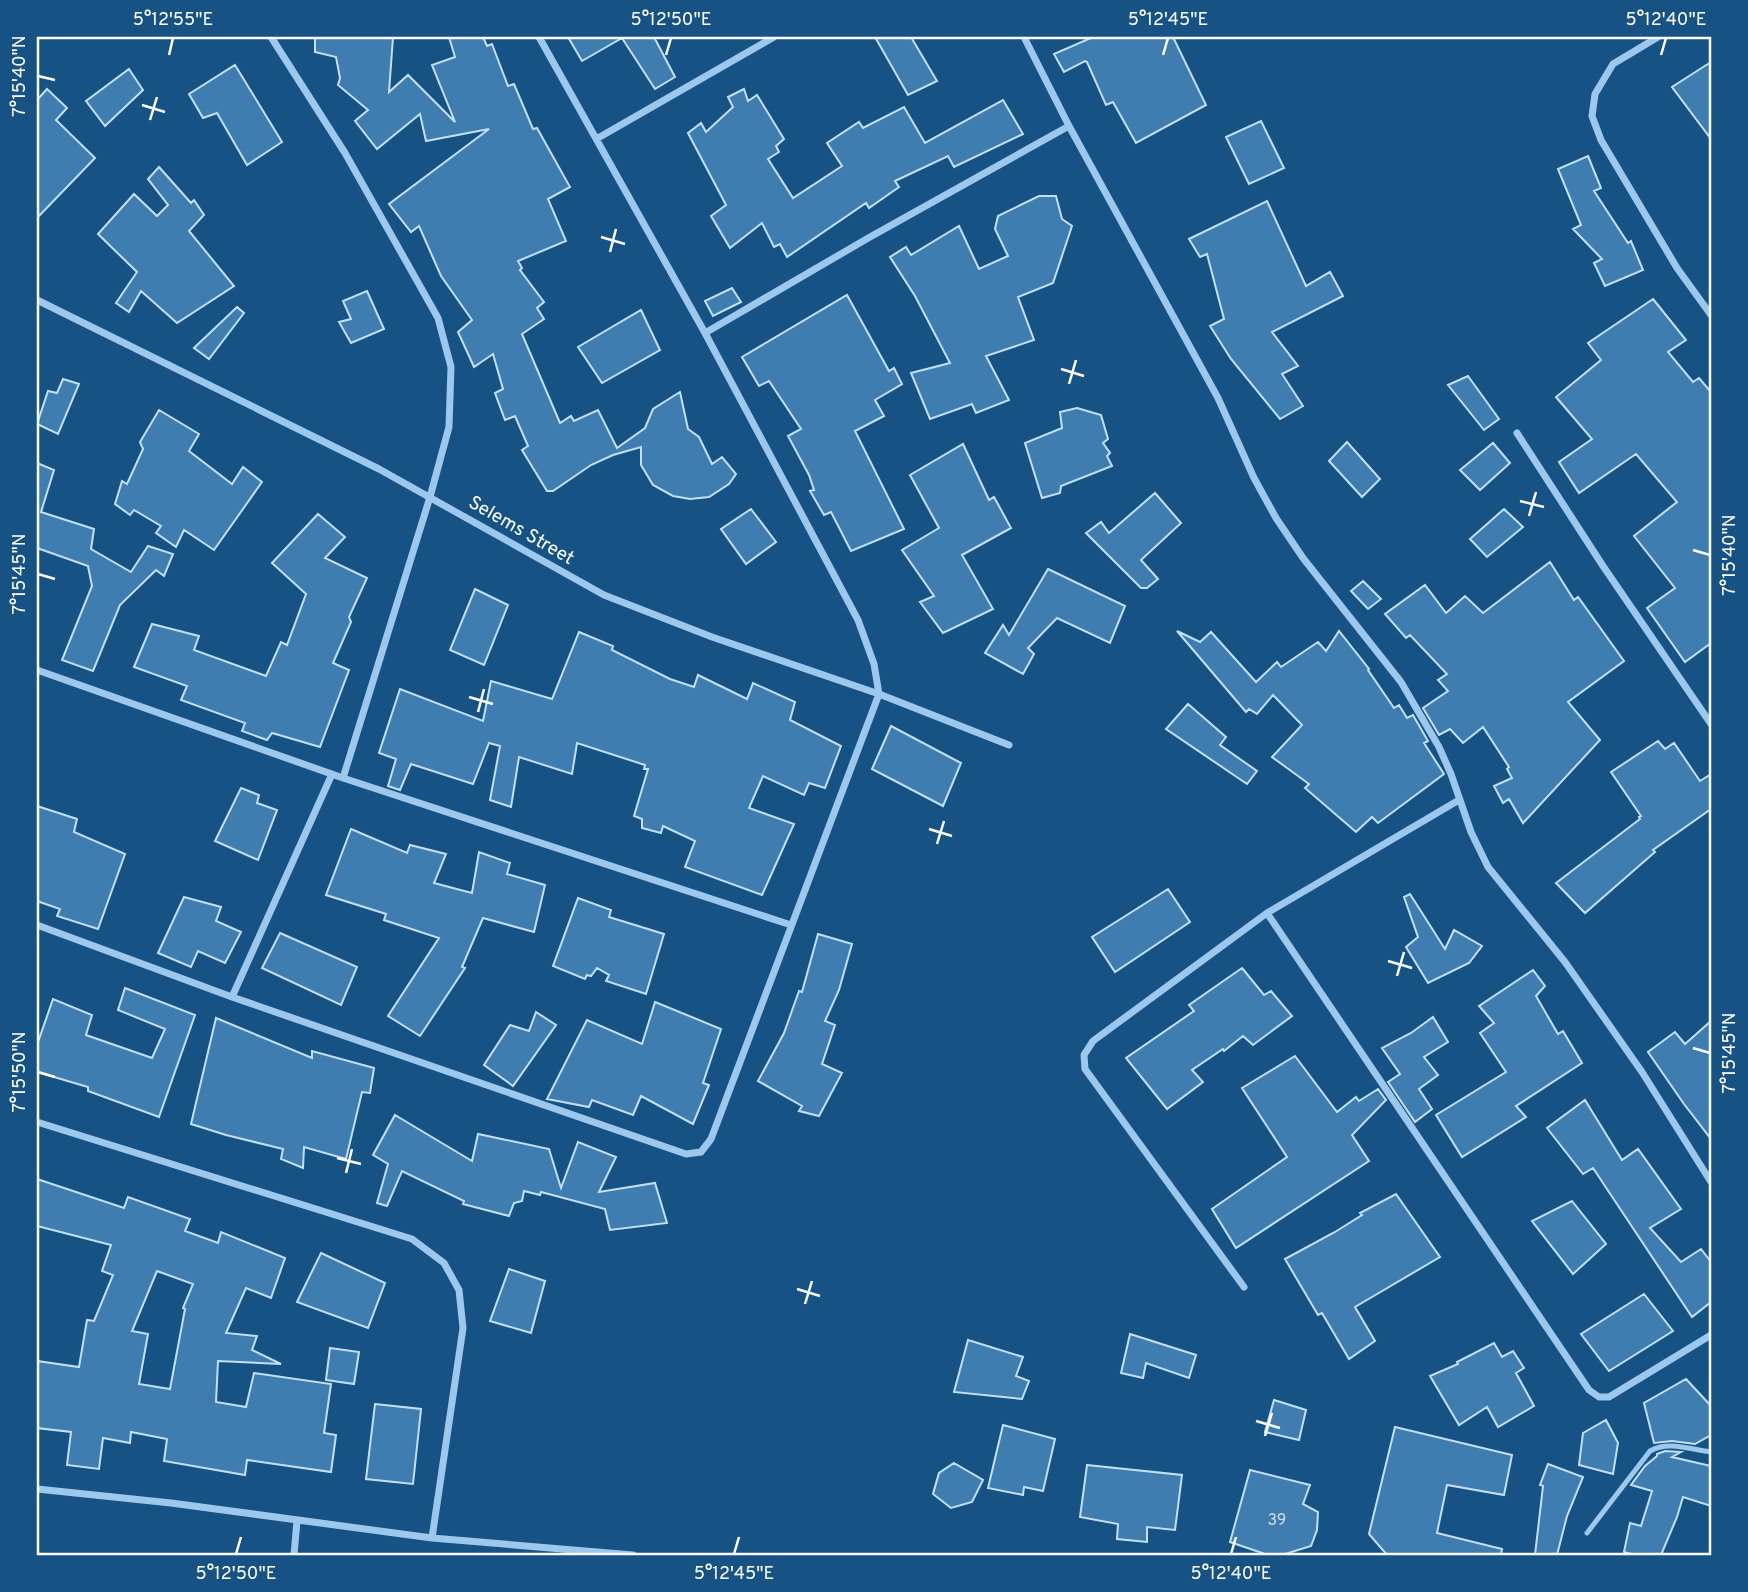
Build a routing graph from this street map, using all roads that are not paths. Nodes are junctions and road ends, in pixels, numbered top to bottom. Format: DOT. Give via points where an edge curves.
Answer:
graph roads {
  1 [pos="271,37"];
  2 [pos="539,37"];
  3 [pos="774,37"];
  4 [pos="1024,37"];
  5 [pos="1658,37"];
  6 [pos="1069,126"];
  7 [pos="598,138"];
  8 [pos="37,300"];
  9 [pos="1711,315"];
  10 [pos="705,333"];
  11 [pos="1517,433"];
  12 [pos="430,497"];
  13 [pos="37,670"];
  14 [pos="879,694"];
  15 [pos="1711,724"];
  16 [pos="1009,745"];
  17 [pos="332,774"];
  18 [pos="343,778"];
  19 [pos="1459,800"];
  20 [pos="1267,914"];
  21 [pos="37,925"];
  22 [pos="791,925"];
  23 [pos="232,997"];
  24 [pos="37,1122"];
  25 [pos="1711,1182"];
  26 [pos="1244,1287"];
  27 [pos="1711,1335"];
  28 [pos="1711,1452"];
  29 [pos="37,1489"];
  30 [pos="297,1521"];
  31 [pos="1587,1533"];
  32 [pos="432,1538"];
  33 [pos="294,1555"];
  34 [pos="633,1555"];
  1 -- 12 [label="street" via="345,153 438,318 451,368 449,427"];
  2 -- 7 [label="street"];
  3 -- 7 [label="street"];
  4 -- 6 [label="street"];
  5 -- 9 [label="street" via="1613,64 1595,94 1592,116 1601,140 1677,268"];
  6 -- 10 [label="street"];
  6 -- 19 [label="street" via="1218,398 1276,518 1401,682 1439,747"];
  7 -- 10 [label="street"];
  8 -- 12 [label="street, Selems Street"];
  10 -- 14 [label="street" via="858,620"];
  11 -- 15 [label="street"];
  12 -- 14 [label="street, Selems Street" via="604,595"];
  12 -- 18 [label="street"];
  13 -- 17 [label="street"];
  14 -- 16 [label="street, Selems Street"];
  14 -- 22 [label="street"];
  17 -- 18 [label="street"];
  17 -- 23 [label="street"];
  18 -- 22 [label="street"];
  19 -- 20 [label="street"];
  19 -- 25 [label="street" via="1488,867 1573,973"];
  20 -- 26 [label="street" via="1093,1041 1084,1055 1085,1069"];
  20 -- 27 [label="street" via="1589,1390 1609,1398"];
  21 -- 23 [label="street"];
  22 -- 23 [label="street" via="711,1139 701,1152 686,1154"];
  24 -- 32 [label="street" via="412,1239 444,1263 459,1290 463,1328"];
  28 -- 31 [label="lane" via="1668,1446 1650,1451"];
  29 -- 30 [label="street"];
  30 -- 32 [label="street"];
  30 -- 33 [label="street"];
  32 -- 34 [label="street"];
}
